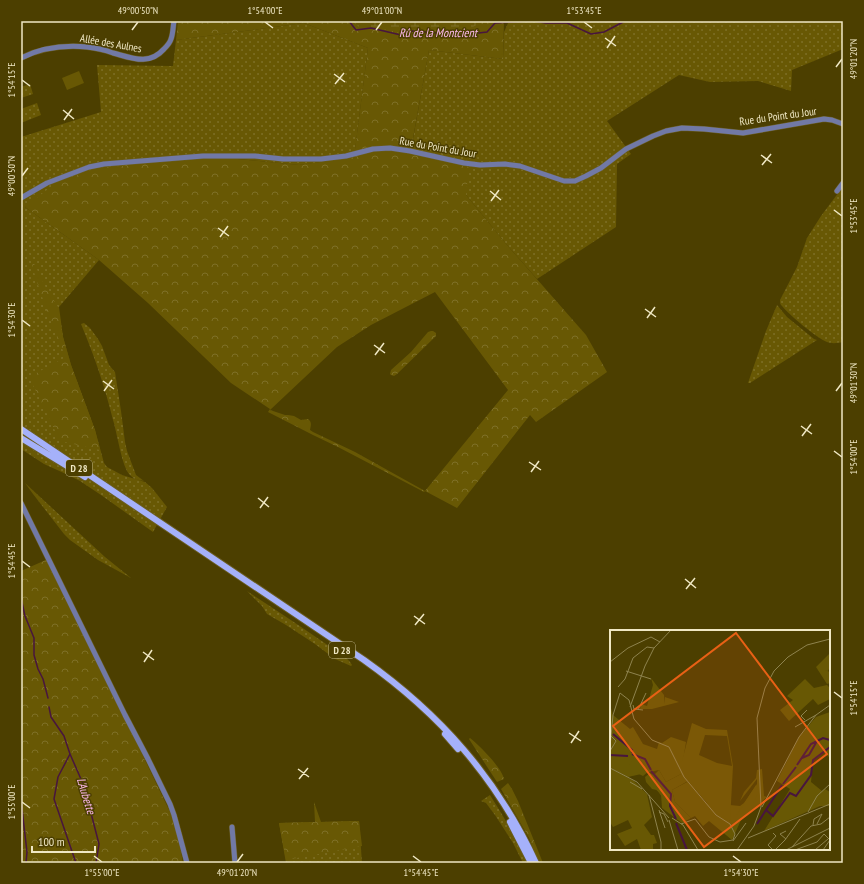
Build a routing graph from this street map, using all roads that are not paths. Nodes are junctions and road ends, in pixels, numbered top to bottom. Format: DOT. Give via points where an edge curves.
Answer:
graph roads {
  1 [pos="174,21"];
  2 [pos="21,58"];
  3 [pos="843,124"];
  4 [pos="843,183"];
  5 [pos="837,191"];
  6 [pos="21,198"];
  7 [pos="22,430"];
  8 [pos="21,438"];
  9 [pos="21,504"];
  10 [pos="232,827"];
  11 [pos="187,863"];
  12 [pos="235,863"];
  13 [pos="531,863"];
  14 [pos="536,863"];
  1 -- 2 [label="street, Allée des Aulnes" via="168,46 157,56 145,60 100,49 72,46 46,49"];
  3 -- 6 [label="street, Rue du Point du Jour" via="824,119 743,133 682,128 666,131 626,149 586,176 564,181 520,166 464,163 390,148 321,159 203,156 104,164 47,183"];
  4 -- 5 [label="street"];
  7 -- 14 [label="main road, D 28" via="359,656 422,705 448,731 482,772 508,811"];
  8 -- 13 [label="main road, D 28" via="103,488 402,693 444,733 476,770 504,811"];
  9 -- 11 [label="street" via="170,804"];
  10 -- 12 [label="street"];
}
